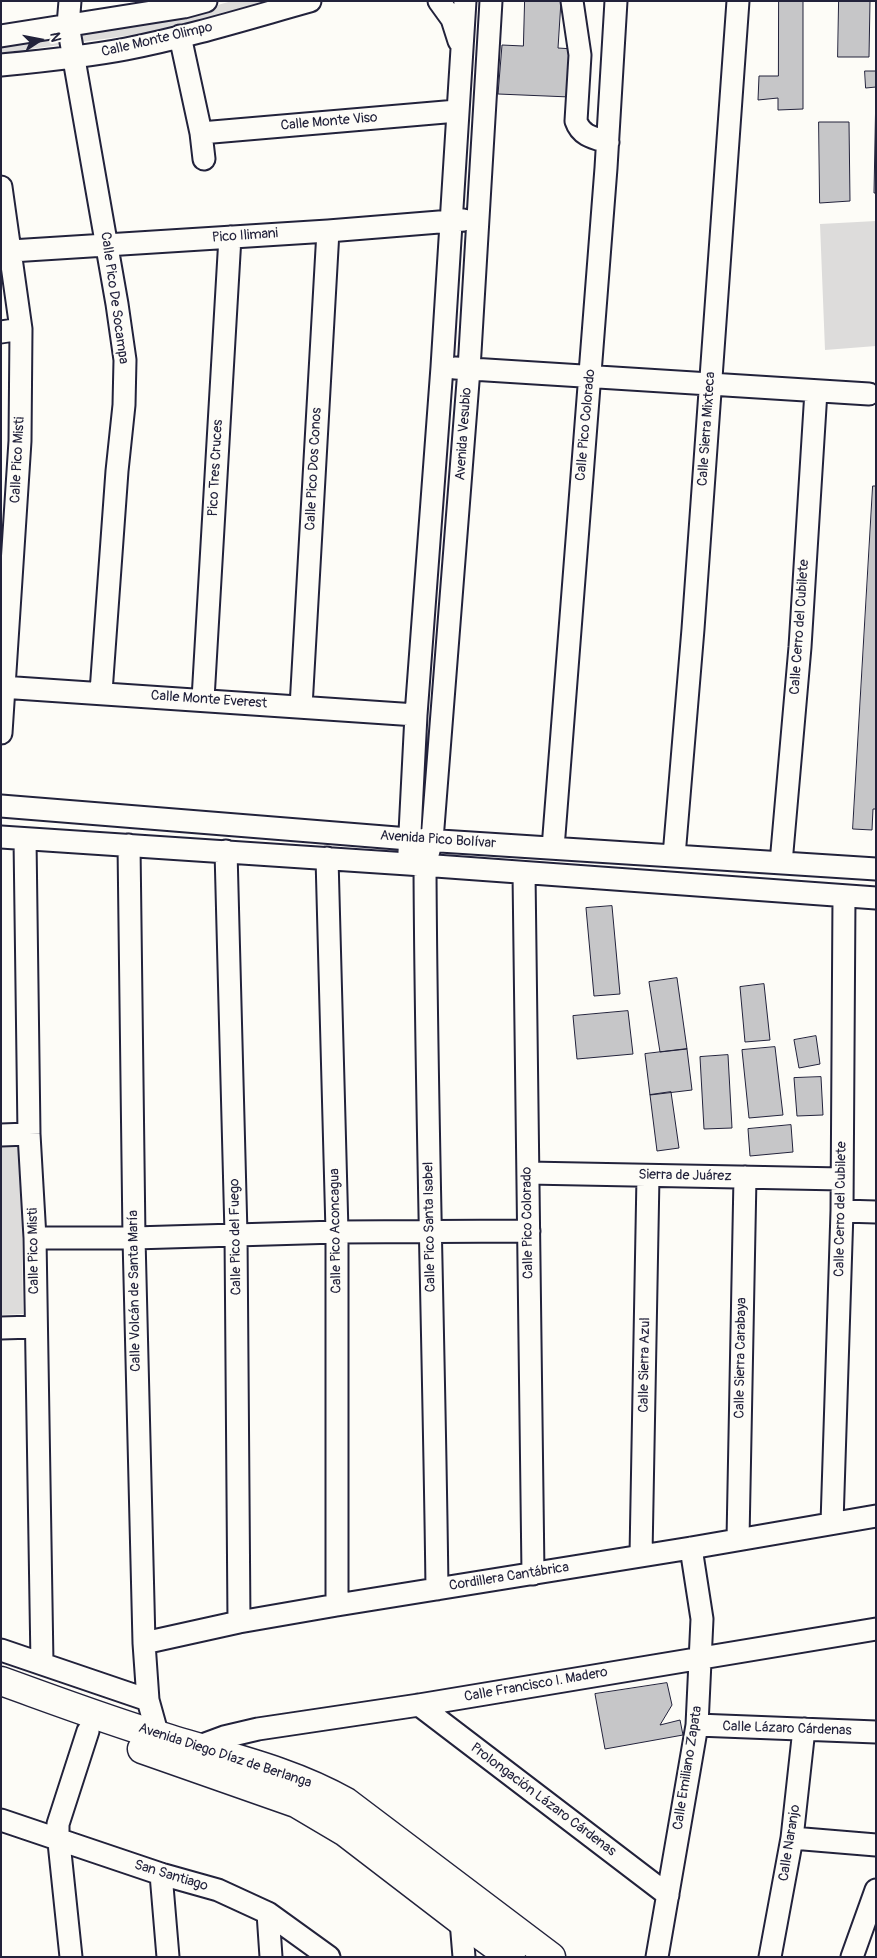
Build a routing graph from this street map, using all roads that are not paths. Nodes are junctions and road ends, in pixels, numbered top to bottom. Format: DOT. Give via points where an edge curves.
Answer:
graph roads {
  1 [pos="70,1"];
  2 [pos="206,1"];
  3 [pos="310,1"];
  4 [pos="439,1"];
  5 [pos="465,1"];
  6 [pos="491,1"];
  7 [pos="572,1"];
  8 [pos="616,1"];
  9 [pos="738,1"];
  10 [pos="184,4"];
  11 [pos="68,26"];
  12 [pos="1,36"];
  13 [pos="180,36"];
  14 [pos="462,50"];
  15 [pos="74,57"];
  16 [pos="1,66"];
  17 [pos="457,112"];
  18 [pos="201,133"];
  19 [pos="608,142"];
  20 [pos="204,158"];
  21 [pos="1,187"];
  22 [pos="479,219"];
  23 [pos="452,221"];
  24 [pos="328,231"];
  25 [pos="230,237"];
  26 [pos="107,244"];
  27 [pos="11,250"];
  28 [pos="11,331"];
  29 [pos="442,368"];
  30 [pos="469,369"];
  31 [pos="590,377"];
  32 [pos="710,384"];
  33 [pos="816,391"];
  34 [pos="869,394"];
  35 [pos="3,687"];
  36 [pos="101,692"];
  37 [pos="203,699"];
  38 [pos="301,707"];
  39 [pos="416,715"];
  40 [pos="1,734"];
  41 [pos="1,806"];
  42 [pos="1,836"];
  43 [pos="25,839"];
  44 [pos="409,839"];
  45 [pos="432,840"];
  46 [pos="129,846"];
  47 [pos="553,848"];
  48 [pos="226,851"];
  49 [pos="674,856"];
  50 [pos="327,858"];
  51 [pos="781,862"];
  52 [pos="417,864"];
  53 [pos="876,869"];
  54 [pos="524,873"];
  55 [pos="844,896"];
  56 [pos="876,898"];
  57 [pos="29,1134"];
  58 [pos="1,1135"];
  59 [pos="528,1173"];
  60 [pos="648,1176"];
  61 [pos="745,1177"];
  62 [pos="842,1178"];
  63 [pos="842,1211"];
  64 [pos="876,1212"];
  65 [pos="430,1231"];
  66 [pos="529,1231"];
  67 [pos="337,1232"];
  68 [pos="236,1234"];
  69 [pos="35,1238"];
  70 [pos="134,1238"];
  71 [pos="35,1327"];
  72 [pos="1,1328"];
  73 [pos="876,1516"];
  74 [pos="832,1523"];
  75 [pos="738,1539"];
  76 [pos="691,1548"];
  77 [pos="642,1555"];
  78 [pos="533,1574"];
  79 [pos="437,1589"];
  80 [pos="337,1605"];
  81 [pos="239,1622"];
  82 [pos="876,1628"];
  83 [pos="144,1643"];
  84 [pos="1,1650"];
  85 [pos="701,1657"];
  86 [pos="42,1663"];
  87 [pos="1,1682"];
  88 [pos="148,1700"];
  89 [pos="1,1702"];
  90 [pos="419,1705"];
  91 [pos="697,1725"];
  92 [pos="804,1729"];
  93 [pos="88,1731"];
  94 [pos="876,1732"];
  95 [pos="158,1736"];
  96 [pos="197,1747"];
  97 [pos="1,1820"];
  98 [pos="792,1838"];
  99 [pos="58,1840"];
  100 [pos="876,1845"];
  101 [pos="161,1874"];
  102 [pos="876,1890"];
  103 [pos="668,1895"];
  104 [pos="268,1913"];
  105 [pos="461,1921"];
  106 [pos="71,1957"];
  107 [pos="168,1957"];
  108 [pos="271,1957"];
  109 [pos="329,1957"];
  110 [pos="464,1957"];
  111 [pos="511,1957"];
  112 [pos="551,1957"];
  113 [pos="657,1957"];
  114 [pos="770,1957"];
  115 [pos="852,1957"];
  1 -- 11 [label="street, Calle Pico De Socampa"];
  2 -- 10 [label="street, Calle Monte Olimpo"];
  3 -- 13 [label="street, Calle Monte Olimpo"];
  4 -- 14 [label="street" via="452,19"];
  5 -- 14 [label="street, Avenida Vesubio"];
  6 -- 22 [label="street, Avenida Vesubio"];
  7 -- 19 [label="street" via="580,54 576,121 580,130 589,137"];
  8 -- 19 [label="street, Calle Pico Colorado"];
  9 -- 32 [label="street, Calle Sierra Mixteca"];
  10 -- 11 [label="street, Calle Monte Olimpo"];
  11 -- 12 [label="street, Calle Monte Olimpo"];
  11 -- 15 [label="street, Calle Pico De Socampa"];
  13 -- 15 [label="street, Calle Monte Olimpo"];
  13 -- 18 [label="street"];
  14 -- 17 [label="street, Avenida Vesubio"];
  15 -- 16 [label="street, Calle Monte Olimpo"];
  15 -- 26 [label="street, Calle Pico De Socampa"];
  17 -- 18 [label="street, Calle Monte Viso"];
  17 -- 23 [label="street, Avenida Vesubio"];
  18 -- 20 [label="street"];
  19 -- 31 [label="street, Calle Pico Colorado"];
  21 -- 27 [label="street, Calle Pico Misti"];
  22 -- 23 [label="street, Pico Ilimani"];
  22 -- 30 [label="street, Avenida Vesubio"];
  23 -- 24 [label="street, Pico Ilimani"];
  23 -- 29 [label="street, Avenida Vesubio"];
  24 -- 25 [label="street, Pico Ilimani"];
  24 -- 38 [label="street, Calle Pico Dos Conos"];
  25 -- 26 [label="street, Pico Ilimani"];
  25 -- 37 [label="street, Pico Tres Cruces"];
  26 -- 27 [label="street, Pico Ilimani"];
  26 -- 36 [label="street, Calle Pico De Socampa" via="123,340 125,382"];
  27 -- 28 [label="street, Calle Pico Misti"];
  28 -- 35 [label="street, Calle Pico Misti" via="20,441"];
  29 -- 30 [label="street"];
  29 -- 39 [label="street, Avenida Vesubio"];
  30 -- 31 [label="street"];
  30 -- 45 [label="street, Avenida Vesubio"];
  31 -- 32 [label="street"];
  31 -- 47 [label="street, Calle Pico Colorado"];
  32 -- 33 [label="street"];
  32 -- 49 [label="street, Calle Sierra Mixteca"];
  33 -- 34 [label="street"];
  33 -- 51 [label="street, Calle Cerro del Cubilete" via="800,647"];
  35 -- 36 [label="street, Calle Monte Everest"];
  35 -- 40 [label="street, Calle Pico Misti"];
  36 -- 37 [label="street, Calle Monte Everest"];
  37 -- 38 [label="street, Calle Monte Everest"];
  38 -- 39 [label="street, Calle Monte Everest"];
  39 -- 44 [label="street, Avenida Vesubio"];
  41 -- 44 [label="street, Avenida Pico Bolívar"];
  42 -- 43 [label="street, Avenida Pico Bolívar"];
  43 -- 46 [label="street, Avenida Pico Bolívar"];
  43 -- 57 [label="street, Calle Pico Misti"];
  44 -- 45 [label="street, Avenida Pico Bolívar"];
  44 -- 52 [label="street, Avenida Vesubio"];
  45 -- 47 [label="street, Avenida Pico Bolívar"];
  45 -- 52 [label="street, Avenida Vesubio"];
  46 -- 48 [label="street, Avenida Pico Bolívar"];
  46 -- 70 [label="street, Calle Volcán de Santa María"];
  47 -- 49 [label="street, Avenida Pico Bolívar"];
  48 -- 50 [label="street, Avenida Pico Bolívar"];
  48 -- 68 [label="street, Calle Pico del Fuego"];
  49 -- 51 [label="street, Avenida Pico Bolívar"];
  50 -- 52 [label="street, Avenida Pico Bolívar"];
  50 -- 67 [label="street, Calle Pico Aconcagua"];
  51 -- 53 [label="street, Avenida Pico Bolívar"];
  52 -- 54 [label="street, Avenida Pico Bolívar"];
  52 -- 65 [label="street, Calle Pico Santa Isabel" via="426,1044"];
  54 -- 55 [label="street, Avenida Pico Bolívar"];
  54 -- 59 [label="street, Calle Pico Colorado"];
  55 -- 56 [label="street, Avenida Pico Bolívar"];
  55 -- 62 [label="street, Calle Cerro del Cubilete"];
  57 -- 58 [label="street"];
  57 -- 69 [label="street, Calle Pico Misti"];
  59 -- 60 [label="street, Sierra de Juárez"];
  59 -- 66 [label="street, Calle Pico Colorado"];
  60 -- 61 [label="street, Sierra de Juárez"];
  60 -- 77 [label="street, Calle Sierra Azul"];
  61 -- 62 [label="street, Sierra de Juárez"];
  61 -- 75 [label="street, Calle Sierra Carabaya"];
  62 -- 63 [label="street, Calle Cerro del Cubilete"];
  63 -- 64 [label="street"];
  63 -- 74 [label="street, Calle Cerro del Cubilete"];
  65 -- 66 [label="street"];
  65 -- 67 [label="street"];
  65 -- 79 [label="street, Calle Pico Santa Isabel"];
  66 -- 78 [label="street, Calle Pico Colorado"];
  67 -- 68 [label="street"];
  67 -- 80 [label="street, Calle Pico Aconcagua"];
  68 -- 70 [label="street"];
  68 -- 81 [label="street, Calle Pico del Fuego"];
  69 -- 70 [label="street"];
  69 -- 71 [label="street, Calle Pico Misti"];
  70 -- 83 [label="street, Calle Volcán de Santa María"];
  71 -- 72 [label="street"];
  71 -- 86 [label="street, Calle Pico Misti"];
  73 -- 74 [label="street, Cordillera Cantábrica"];
  74 -- 75 [label="street, Cordillera Cantábrica"];
  75 -- 76 [label="street, Cordillera Cantábrica"];
  76 -- 77 [label="street, Cordillera Cantábrica"];
  76 -- 85 [label="street, Calle Emiliano Zapata" via="702,1619"];
  77 -- 78 [label="street, Cordillera Cantábrica"];
  78 -- 79 [label="street, Cordillera Cantábrica"];
  79 -- 80 [label="street, Cordillera Cantábrica"];
  80 -- 81 [label="street, Cordillera Cantábrica"];
  81 -- 83 [label="street, Cordillera Cantábrica"];
  82 -- 85 [label="street, Calle Francisco I. Madero"];
  83 -- 88 [label="street, Calle Volcán de Santa María"];
  84 -- 86 [label="street"];
  85 -- 90 [label="street, Calle Francisco I. Madero"];
  85 -- 91 [label="street, Calle Emiliano Zapata"];
  86 -- 88 [label="street"];
  87 -- 95 [label="main road, Avenida Diego Díaz de Berlanga"];
  88 -- 95 [label="street, Calle Volcán de Santa María"];
  89 -- 93 [label="main road, Avenida Diego Díaz de Berlanga"];
  90 -- 96 [label="street, Calle Francisco I. Madero" via="258,1729 218,1738"];
  90 -- 103 [label="street, Prolongación Lázaro Cárdenas"];
  91 -- 92 [label="street, Calle Lázaro Cárdenas"];
  91 -- 103 [label="street, Calle Emiliano Zapata"];
  92 -- 94 [label="street, Calle Lázaro Cárdenas"];
  92 -- 98 [label="street, Calle Naranjo"];
  93 -- 99 [label="street" via="61,1810"];
  93 -- 105 [label="main road, Avenida Diego Díaz de Berlanga" via="296,1803 345,1832"];
  95 -- 96 [label="main road, Avenida Diego Díaz de Berlanga"];
  96 -- 112 [label="main road, Avenida Diego Díaz de Berlanga" via="275,1769 319,1786 346,1802"];
  97 -- 99 [label="street, San Santiago"];
  98 -- 100 [label="street"];
  98 -- 114 [label="street, Calle Naranjo"];
  99 -- 101 [label="street, San Santiago"];
  99 -- 106 [label="street"];
  101 -- 104 [label="street, San Santiago" via="218,1890"];
  101 -- 107 [label="street"];
  102 -- 115 [label="street"];
  103 -- 113 [label="street, Calle Emiliano Zapata"];
  104 -- 108 [label="street"];
  104 -- 109 [label="street, San Santiago"];
  105 -- 110 [label="street"];
  105 -- 111 [label="main road, Avenida Diego Díaz de Berlanga"];
}
